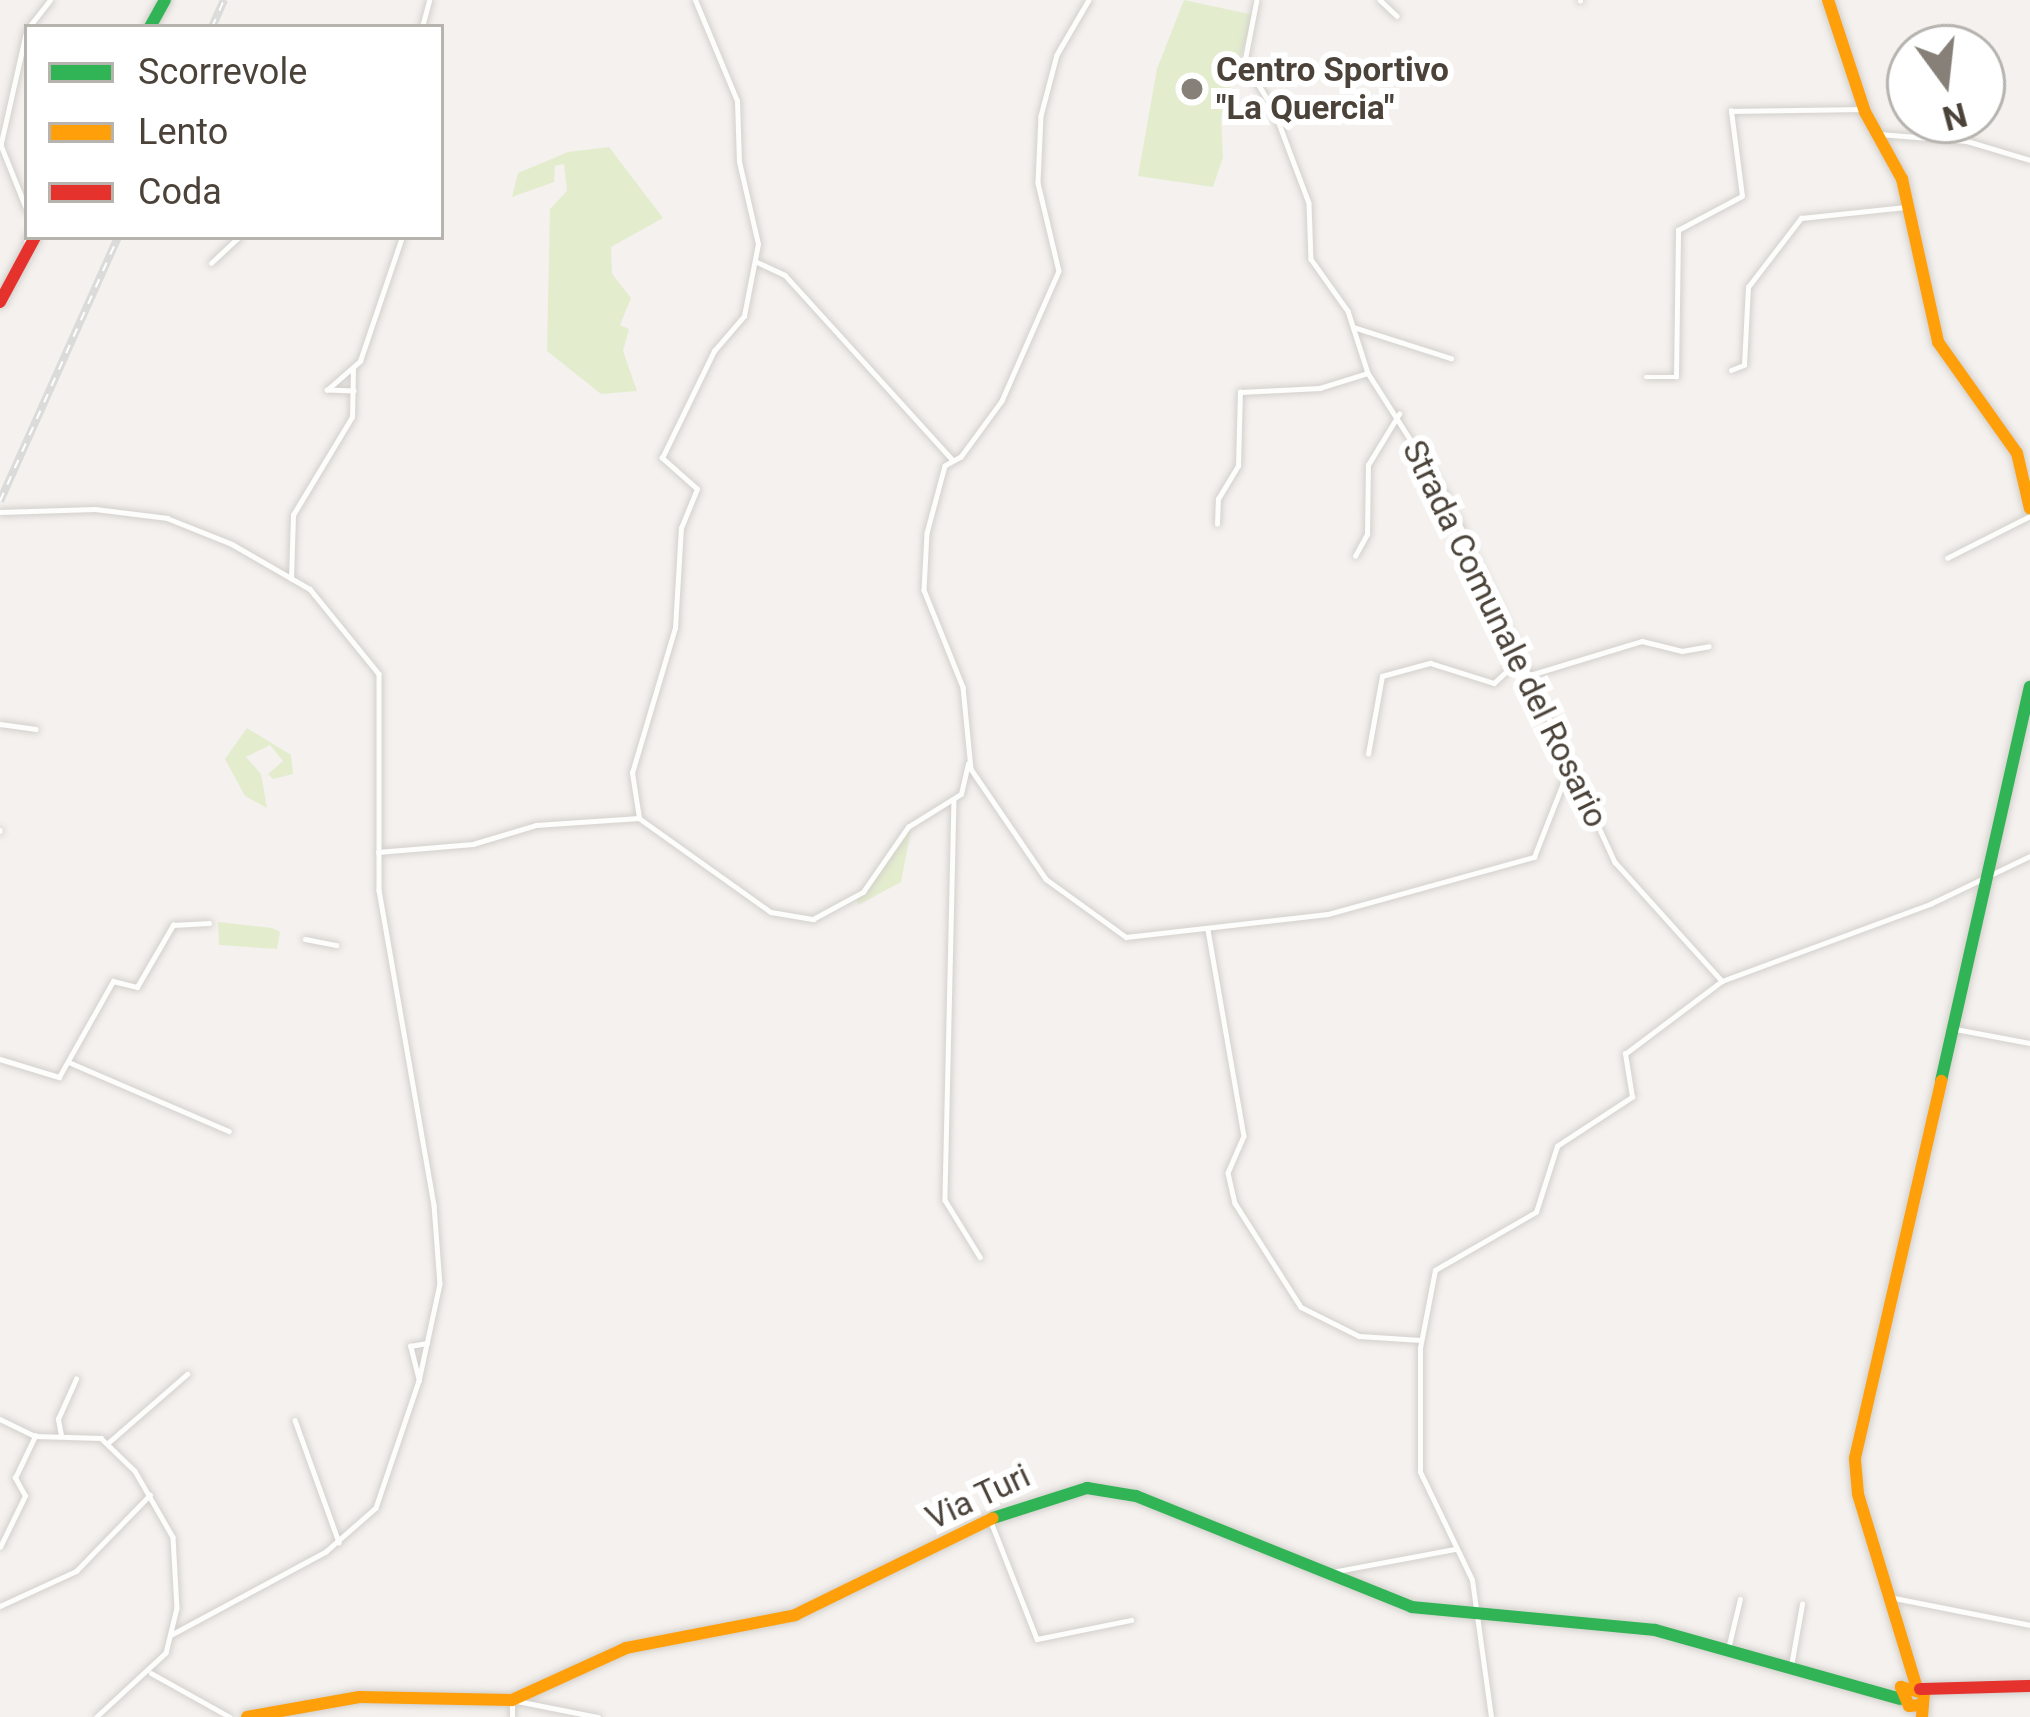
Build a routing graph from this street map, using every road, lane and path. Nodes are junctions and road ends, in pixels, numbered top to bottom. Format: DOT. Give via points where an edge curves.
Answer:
graph roads {
  1 [pos="50,0"];
  2 [pos="695,0"];
  3 [pos="1089,0"];
  4 [pos="1257,0"];
  5 [pos="1380,0"];
  6 [pos="1828,0"];
  7 [pos="1397,16"];
  8 [pos="32,24"];
  9 [pos="24,46"];
  10 [pos="1864,109"];
  11 [pos="1879,134"];
  12 [pos="2030,160"];
  13 [pos="24,202"];
  14 [pos="1911,207"];
  15 [pos="30,240"];
  16 [pos="236,240"];
  17 [pos="401,240"];
  18 [pos="755,261"];
  19 [pos="211,263"];
  20 [pos="0,302"];
  21 [pos="1353,327"];
  22 [pos="1451,358"];
  23 [pos="353,369"];
  24 [pos="1732,370"];
  25 [pos="1368,373"];
  26 [pos="1646,377"];
  27 [pos="354,391"];
  28 [pos="1399,414"];
  29 [pos="957,459"];
  30 [pos="0,512"];
  31 [pos="2030,513"];
  32 [pos="1217,524"];
  33 [pos="1355,556"];
  34 [pos="1947,558"];
  35 [pos="291,579"];
  36 [pos="1709,646"];
  37 [pos="1521,658"];
  38 [pos="1529,675"];
  39 [pos="2030,687"];
  40 [pos="0,724"];
  41 [pos="36,729"];
  42 [pos="1368,754"];
  43 [pos="968,763"];
  44 [pos="1570,765"];
  45 [pos="954,799"];
  46 [pos="639,818"];
  47 [pos="378,852"];
  48 [pos="2030,856"];
  49 [pos="1992,878"];
  50 [pos="208,923"];
  51 [pos="1208,930"];
  52 [pos="305,939"];
  53 [pos="336,945"];
  54 [pos="1722,981"];
  55 [pos="1955,1030"];
  56 [pos="2030,1043"];
  57 [pos="0,1059"];
  58 [pos="71,1063"];
  59 [pos="229,1132"];
  60 [pos="980,1257"];
  61 [pos="1421,1340"];
  62 [pos="427,1343"];
  63 [pos="188,1374"];
  64 [pos="76,1379"];
  65 [pos="418,1382"];
  66 [pos="0,1419"];
  67 [pos="295,1420"];
  68 [pos="61,1435"];
  69 [pos="35,1436"];
  70 [pos="108,1443"];
  71 [pos="150,1495"];
  72 [pos="990,1520"];
  73 [pos="339,1542"];
  74 [pos="0,1547"];
  75 [pos="1455,1550"];
  76 [pos="1331,1574"];
  77 [pos="1887,1598"];
  78 [pos="1740,1599"];
  79 [pos="1802,1604"];
  80 [pos="0,1606"];
  81 [pos="1476,1615"];
  82 [pos="1132,1620"];
  83 [pos="2030,1625"];
  84 [pos="172,1635"];
  85 [pos="1728,1649"];
  86 [pos="1791,1666"];
  87 [pos="150,1672"];
  88 [pos="2030,1686"];
  89 [pos="1914,1699"];
  90 [pos="512,1700"];
  91 [pos="253,1716"];
  92 [pos="98,1717"];
  93 [pos="230,1717"];
  94 [pos="512,1717"];
  95 [pos="598,1717"];
  96 [pos="1492,1717"];
  1 -- 8 [label="street"];
  2 -- 18 [label="street" via="737,100"];
  3 -- 29 [label="street" via="1057,56 1041,116 1037,183 1058,272 1002,401"];
  4 -- 21 [label="street, Strada Comunale del Rosario" via="1245,62 1274,110 1309,203 1311,259"];
  5 -- 7 [label="street"];
  6 -- 10 [label="main road"];
  9 -- 13 [label="street" via="1,145"];
  10 -- 11 [label="main road"];
  10 -- 26 [label="street" via="1731,111 1742,196 1678,230 1676,377"];
  11 -- 12 [label="street" via="1967,141"];
  11 -- 14 [label="main road"];
  14 -- 24 [label="street" via="1804,215 1748,286 1744,365"];
  14 -- 31 [label="main road" via="1938,342 2017,453"];
  15 -- 20 [label="main road"];
  16 -- 19 [label="street"];
  17 -- 23 [label="street"];
  18 -- 29 [label="street" via="785,275"];
  18 -- 46 [label="street" via="744,316 714,351 662,458 698,488 682,528 675,628 632,773"];
  21 -- 22 [label="street"];
  21 -- 25 [label="street, Strada Comunale del Rosario"];
  23 -- 27 [label="street"];
  23 -- 27 [label="street" via="327,390"];
  25 -- 28 [label="street, Strada Comunale del Rosario"];
  25 -- 32 [label="street" via="1307,390 1240,392 1238,466 1216,506"];
  27 -- 35 [label="street" via="334,458 293,515"];
  28 -- 33 [label="street" via="1368,465 1366,533"];
  28 -- 37 [label="street, Strada Comunale del Rosario"];
  29 -- 43 [label="street" via="941,475 923,577 963,687"];
  30 -- 35 [label="street" via="95,509 167,518"];
  31 -- 34 [label="street"];
  35 -- 47 [label="street" via="376,663"];
  36 -- 38 [label="street" via="1682,651 1642,641"];
  37 -- 38 [label="street, Strada Comunale del Rosario"];
  37 -- 42 [label="street" via="1494,683 1430,663 1382,676"];
  38 -- 44 [label="street, Strada Comunale del Rosario"];
  39 -- 49 [label="main road"];
  40 -- 41 [label="street"];
  43 -- 45 [label="street"];
  43 -- 51 [label="street" via="1039,871 1103,916 1115,934"];
  44 -- 51 [label="street" via="1538,856 1416,896"];
  44 -- 54 [label="street, Strada Comunale del Rosario" via="1635,892"];
  45 -- 46 [label="street" via="908,827 856,899 802,920 728,886"];
  45 -- 60 [label="street" via="945,1201"];
  46 -- 47 [label="street" via="536,825 473,844"];
  47 -- 62 [label="street" via="442,1267"];
  48 -- 49 [label="street"];
  49 -- 54 [label="street"];
  49 -- 55 [label="main road"];
  50 -- 58 [label="street" via="172,925 134,988 112,981"];
  51 -- 61 [label="street" via="1244,1136 1228,1172 1235,1203 1301,1307 1359,1336"];
  52 -- 53 [label="street"];
  54 -- 61 [label="street" via="1625,1054 1632,1097 1557,1146 1536,1212 1438,1265"];
  55 -- 56 [label="street"];
  55 -- 77 [label="main road" via="1856,1458"];
  57 -- 58 [label="street" via="58,1077"];
  58 -- 59 [label="street"];
  61 -- 75 [label="street" via="1420,1472"];
  62 -- 65 [label="street"];
  62 -- 65 [label="street" via="410,1346"];
  63 -- 70 [label="street"];
  64 -- 68 [label="street" via="58,1419"];
  65 -- 73 [label="street" via="376,1508"];
  66 -- 69 [label="street"];
  67 -- 73 [label="street"];
  68 -- 69 [label="street"];
  68 -- 70 [label="street" via="87,1432"];
  69 -- 74 [label="street" via="15,1478 25,1496"];
  70 -- 71 [label="street"];
  71 -- 80 [label="street" via="76,1570"];
  71 -- 84 [label="street" via="175,1544"];
  72 -- 76 [label="main road, Via Turi" via="1055,1491 1111,1490"];
  72 -- 82 [label="street" via="1037,1640"];
  72 -- 90 [label="main road, Via Turi" via="796,1615 626,1648"];
  73 -- 84 [label="street"];
  75 -- 76 [label="street"];
  75 -- 81 [label="street" via="1471,1576"];
  76 -- 81 [label="main road, Via Turi" via="1412,1607"];
  77 -- 83 [label="street"];
  77 -- 89 [label="main road"];
  78 -- 85 [label="street"];
  79 -- 86 [label="street"];
  81 -- 85 [label="main road, Via Turi" via="1635,1627"];
  81 -- 96 [label="street"];
  84 -- 87 [label="street"];
  85 -- 86 [label="main road, Via Turi"];
  86 -- 89 [label="main road, Via Turi"];
  87 -- 92 [label="street"];
  87 -- 93 [label="street"];
  88 -- 89 [label="main road, Via Turi"];
  90 -- 91 [label="main road, Via Turi" via="368,1696"];
  90 -- 94 [label="street"];
  90 -- 95 [label="street"];
}
